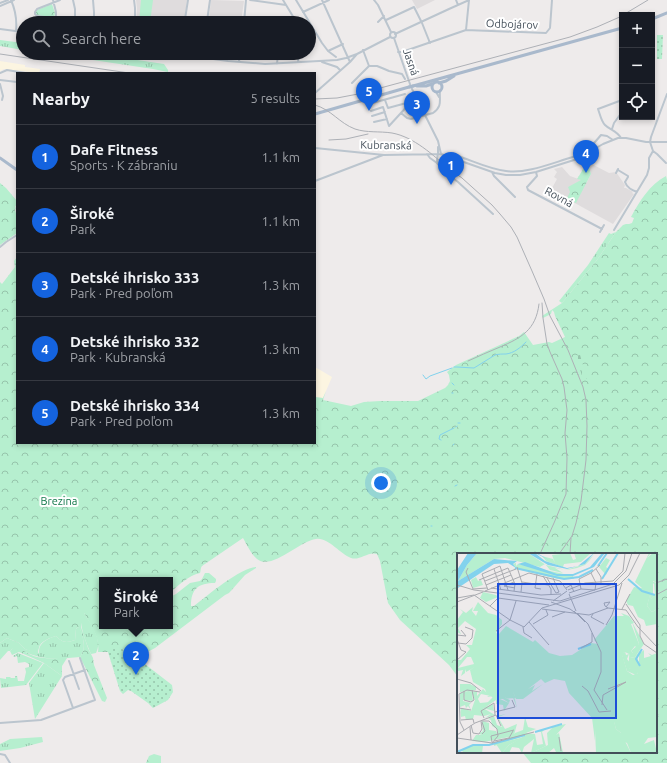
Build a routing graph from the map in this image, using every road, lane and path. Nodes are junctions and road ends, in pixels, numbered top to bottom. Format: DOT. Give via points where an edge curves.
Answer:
graph roads {
  1 [pos="8,0"];
  2 [pos="12,0"];
  3 [pos="60,0"];
  4 [pos="73,0"];
  5 [pos="93,0"];
  6 [pos="134,0"];
  7 [pos="188,0"];
  8 [pos="210,0"];
  9 [pos="246,0"];
  10 [pos="250,0"];
  11 [pos="283,0"];
  12 [pos="296,0"];
  13 [pos="329,0"];
  14 [pos="374,0"];
  15 [pos="456,0"];
  16 [pos="469,0"];
  17 [pos="552,0"];
  18 [pos="53,1"];
  19 [pos="323,1"];
  20 [pos="0,5"];
  21 [pos="286,5"];
  22 [pos="458,5"];
  23 [pos="303,12"];
  24 [pos="667,13"];
  25 [pos="37,16"];
  26 [pos="56,16"];
  27 [pos="75,16"];
  28 [pos="94,16"];
  29 [pos="134,16"];
  30 [pos="185,16"];
  31 [pos="208,16"];
  32 [pos="245,16"];
  33 [pos="293,16"];
  34 [pos="305,16"];
  35 [pos="384,16"];
  36 [pos="655,18"];
  37 [pos="386,20"];
  38 [pos="16,21"];
  39 [pos="378,22"];
  40 [pos="422,22"];
  41 [pos="0,29"];
  42 [pos="619,29"];
  43 [pos="466,30"];
  44 [pos="16,31"];
  45 [pos="391,32"];
  46 [pos="316,34"];
  47 [pos="396,34"];
  48 [pos="390,37"];
  49 [pos="394,38"];
  50 [pos="430,43"];
  51 [pos="343,44"];
  52 [pos="363,50"];
  53 [pos="328,51"];
  54 [pos="398,52"];
  55 [pos="357,54"];
  56 [pos="336,57"];
  57 [pos="349,58"];
  58 [pos="225,60"];
  59 [pos="277,60"];
  60 [pos="239,62"];
  61 [pos="298,62"];
  62 [pos="319,62"];
  63 [pos="350,62"];
  64 [pos="277,64"];
  65 [pos="369,66"];
  66 [pos="340,71"];
  67 [pos="18,72"];
  68 [pos="0,73"];
  69 [pos="459,73"];
  70 [pos="405,79"];
  71 [pos="0,80"];
  72 [pos="16,82"];
  73 [pos="0,84"];
  74 [pos="352,84"];
  75 [pos="440,84"];
  76 [pos="412,86"];
  77 [pos="432,86"];
  78 [pos="440,90"];
  79 [pos="316,92"];
  80 [pos="436,92"];
  81 [pos="405,94"];
  82 [pos="667,94"];
  83 [pos="439,97"];
  84 [pos="2,98"];
  85 [pos="385,100"];
  86 [pos="619,101"];
  87 [pos="369,104"];
  88 [pos="404,104"];
  89 [pos="405,109"];
  90 [pos="371,110"];
  91 [pos="385,112"];
  92 [pos="401,113"];
  93 [pos="316,114"];
  94 [pos="372,116"];
  95 [pos="425,116"];
  96 [pos="619,116"];
  97 [pos="387,119"];
  98 [pos="374,122"];
  99 [pos="612,129"];
  100 [pos="621,138"];
  101 [pos="613,140"];
  102 [pos="438,141"];
  103 [pos="650,142"];
  104 [pos="667,142"];
  105 [pos="596,143"];
  106 [pos="598,146"];
  107 [pos="438,147"];
  108 [pos="316,148"];
  109 [pos="587,149"];
  110 [pos="653,151"];
  111 [pos="589,152"];
  112 [pos="431,153"];
  113 [pos="438,153"];
  114 [pos="427,154"];
  115 [pos="441,154"];
  116 [pos="384,155"];
  117 [pos="573,157"];
  118 [pos="0,158"];
  119 [pos="457,159"];
  120 [pos="574,160"];
  121 [pos="473,161"];
  122 [pos="556,162"];
  123 [pos="437,163"];
  124 [pos="666,163"];
  125 [pos="472,164"];
  126 [pos="557,166"];
  127 [pos="490,167"];
  128 [pos="539,167"];
  129 [pos="16,169"];
  130 [pos="490,171"];
  131 [pos="506,171"];
  132 [pos="522,171"];
  133 [pos="540,171"];
  134 [pos="617,171"];
  135 [pos="536,172"];
  136 [pos="506,174"];
  137 [pos="523,175"];
  138 [pos="316,181"];
  139 [pos="637,192"];
  140 [pos="515,197"];
  141 [pos="493,214"];
  142 [pos="604,225"];
  143 [pos="602,229"];
  144 [pos="614,230"];
  145 [pos="600,232"];
  146 [pos="16,236"];
  147 [pos="0,247"];
  148 [pos="80,658"];
  149 [pos="69,661"];
  150 [pos="84,670"];
  151 [pos="74,674"];
  152 [pos="79,690"];
  153 [pos="73,708"];
  154 [pos="0,723"];
  155 [pos="0,754"];
  156 [pos="10,763"];
  1 -- 20 [label="street"];
  2 -- 20 [label="street"];
  2 -- 38 [label="street"];
  3 -- 18 [label="street"];
  4 -- 27 [label="street"];
  5 -- 28 [label="street"];
  6 -- 29 [label="street"];
  7 -- 30 [label="street"];
  8 -- 31 [label="street"];
  9 -- 32 [label="street"];
  10 -- 21 [label="street"];
  11 -- 21 [label="street"];
  12 -- 23 [label="street"];
  13 -- 19 [label="street"];
  14 -- 35 [label="street"];
  15 -- 22 [label="street"];
  16 -- 22 [label="street"];
  16 -- 43 [label="street"];
  17 -- 43 [label="street, Odbojárov" via="550,28 546,33"];
  18 -- 25 [label="street" via="36,9"];
  18 -- 26 [label="street"];
  19 -- 23 [label="street"];
  19 -- 51 [label="street"];
  21 -- 33 [label="street"];
  22 -- 40 [label="street"];
  23 -- 34 [label="street"];
  24 -- 36 [label="main road"];
  35 -- 37 [label="street"];
  35 -- 39 [label="street"];
  37 -- 40 [label="street" via="414,7"];
  37 -- 45 [label="street"];
  40 -- 47 [label="street"];
  40 -- 50 [label="street"];
  41 -- 44 [label="street"];
  42 -- 69 [label="main road"];
  43 -- 50 [label="street"];
  45 -- 47 [label="street"];
  45 -- 48 [label="street"];
  46 -- 53 [label="street"];
  47 -- 49 [label="street"];
  48 -- 49 [label="street"];
  48 -- 52 [label="street"];
  49 -- 54 [label="street, Jasná"];
  50 -- 54 [label="street"];
  51 -- 53 [label="street"];
  51 -- 57 [label="street"];
  52 -- 55 [label="street"];
  52 -- 65 [label="street"];
  53 -- 56 [label="street"];
  54 -- 95 [label="street, Jasná"];
  55 -- 57 [label="street"];
  55 -- 63 [label="street"];
  57 -- 62 [label="street"];
  57 -- 63 [label="street"];
  58 -- 60 [label="street"];
  59 -- 64 [label="street"];
  60 -- 64 [label="street"];
  61 -- 62 [label="street"];
  61 -- 64 [label="street"];
  62 -- 66 [label="street" via="337,67"];
  63 -- 66 [label="street"];
  65 -- 70 [label="street" via="378,66 389,72 402,74"];
  65 -- 74 [label="street"];
  66 -- 79 [label="street"];
  67 -- 68 [label="street" via="7,70"];
  69 -- 75 [label="main road"];
  69 -- 76 [label="main road"];
  71 -- 72 [label="street"];
  73 -- 84 [label="street"];
  75 -- 77 [label="main road" via="435,82"];
  75 -- 78 [label="main road"];
  76 -- 77 [label="main road"];
  76 -- 93 [label="main road"];
  77 -- 80 [label="main road"];
  78 -- 80 [label="main road"];
  78 -- 83 [label="street"];
  80 -- 83 [label="street"];
  81 -- 85 [label="street"];
  82 -- 103 [label="street"];
  83 -- 95 [label="street" via="438,109"];
  85 -- 87 [label="street"];
  85 -- 88 [label="street" via="388,108"];
  86 -- 99 [label="street" via="598,109 604,125"];
  88 -- 89 [label="street"];
  88 -- 89 [label="street" via="411,102"];
  89 -- 92 [label="street"];
  90 -- 91 [label="street" via="383,107"];
  91 -- 94 [label="street"];
  91 -- 97 [label="street"];
  92 -- 95 [label="street" via="409,119"];
  92 -- 97 [label="street" via="389,127"];
  95 -- 102 [label="street, Jasná"];
  96 -- 99 [label="street"];
  97 -- 98 [label="street"];
  99 -- 100 [label="street"];
  100 -- 101 [label="street, Kubranská"];
  100 -- 103 [label="street, Kubranská"];
  101 -- 105 [label="street, Kubranská" via="602,135"];
  101 -- 106 [label="street, Kubranská"];
  102 -- 107 [label="street"];
  102 -- 115 [label="street"];
  103 -- 104 [label="street, Kubranská"];
  103 -- 110 [label="street"];
  105 -- 106 [label="street"];
  105 -- 109 [label="street, Kubranská"];
  106 -- 111 [label="street, Kubranská"];
  107 -- 112 [label="street"];
  107 -- 113 [label="street"];
  108 -- 116 [label="street, Kubranská"];
  109 -- 111 [label="street"];
  109 -- 117 [label="street, Kubranská"];
  110 -- 124 [label="street"];
  110 -- 139 [label="street" via="647,175"];
  111 -- 120 [label="street, Kubranská"];
  112 -- 113 [label="street, Kubranská"];
  112 -- 114 [label="street, Kubranská"];
  113 -- 115 [label="street, Kubranská"];
  113 -- 123 [label="street"];
  114 -- 116 [label="street, Kubranská"];
  114 -- 123 [label="street"];
  115 -- 119 [label="street, Kubranská"];
  116 -- 138 [label="street"];
  117 -- 120 [label="street"];
  117 -- 122 [label="street, Kubranská"];
  118 -- 129 [label="main road"];
  119 -- 121 [label="street, Kubranská" via="458,156"];
  119 -- 125 [label="street, Kubranská"];
  120 -- 126 [label="street, Kubranská"];
  121 -- 125 [label="street"];
  121 -- 127 [label="street, Kubranská"];
  122 -- 126 [label="street"];
  122 -- 128 [label="street, Kubranská"];
  123 -- 141 [label="street"];
  125 -- 130 [label="street, Kubranská"];
  126 -- 133 [label="street, Kubranská"];
  127 -- 130 [label="street"];
  127 -- 131 [label="street, Kubranská"];
  128 -- 132 [label="street, Kubranská"];
  128 -- 133 [label="street"];
  130 -- 136 [label="street, Kubranská"];
  130 -- 140 [label="street"];
  131 -- 132 [label="street, Kubranská"];
  131 -- 136 [label="street"];
  132 -- 137 [label="street"];
  133 -- 135 [label="street, Kubranská"];
  134 -- 139 [label="street" via="628,176 625,184"];
  135 -- 137 [label="street, Kubranská"];
  135 -- 143 [label="street, Rovná" via="537,176 527,187 528,190"];
  136 -- 137 [label="street, Kubranská"];
  139 -- 144 [label="street"];
  142 -- 143 [label="street"];
  143 -- 145 [label="street"];
  146 -- 147 [label="street"];
  148 -- 150 [label="street"];
  149 -- 151 [label="street"];
  150 -- 151 [label="street"];
  150 -- 153 [label="street" via="95,700"];
  151 -- 152 [label="street"];
  151 -- 153 [label="street" via="63,680"];
  153 -- 154 [label="street" via="41,720"];
  155 -- 156 [label="street" via="5,755"];
}
